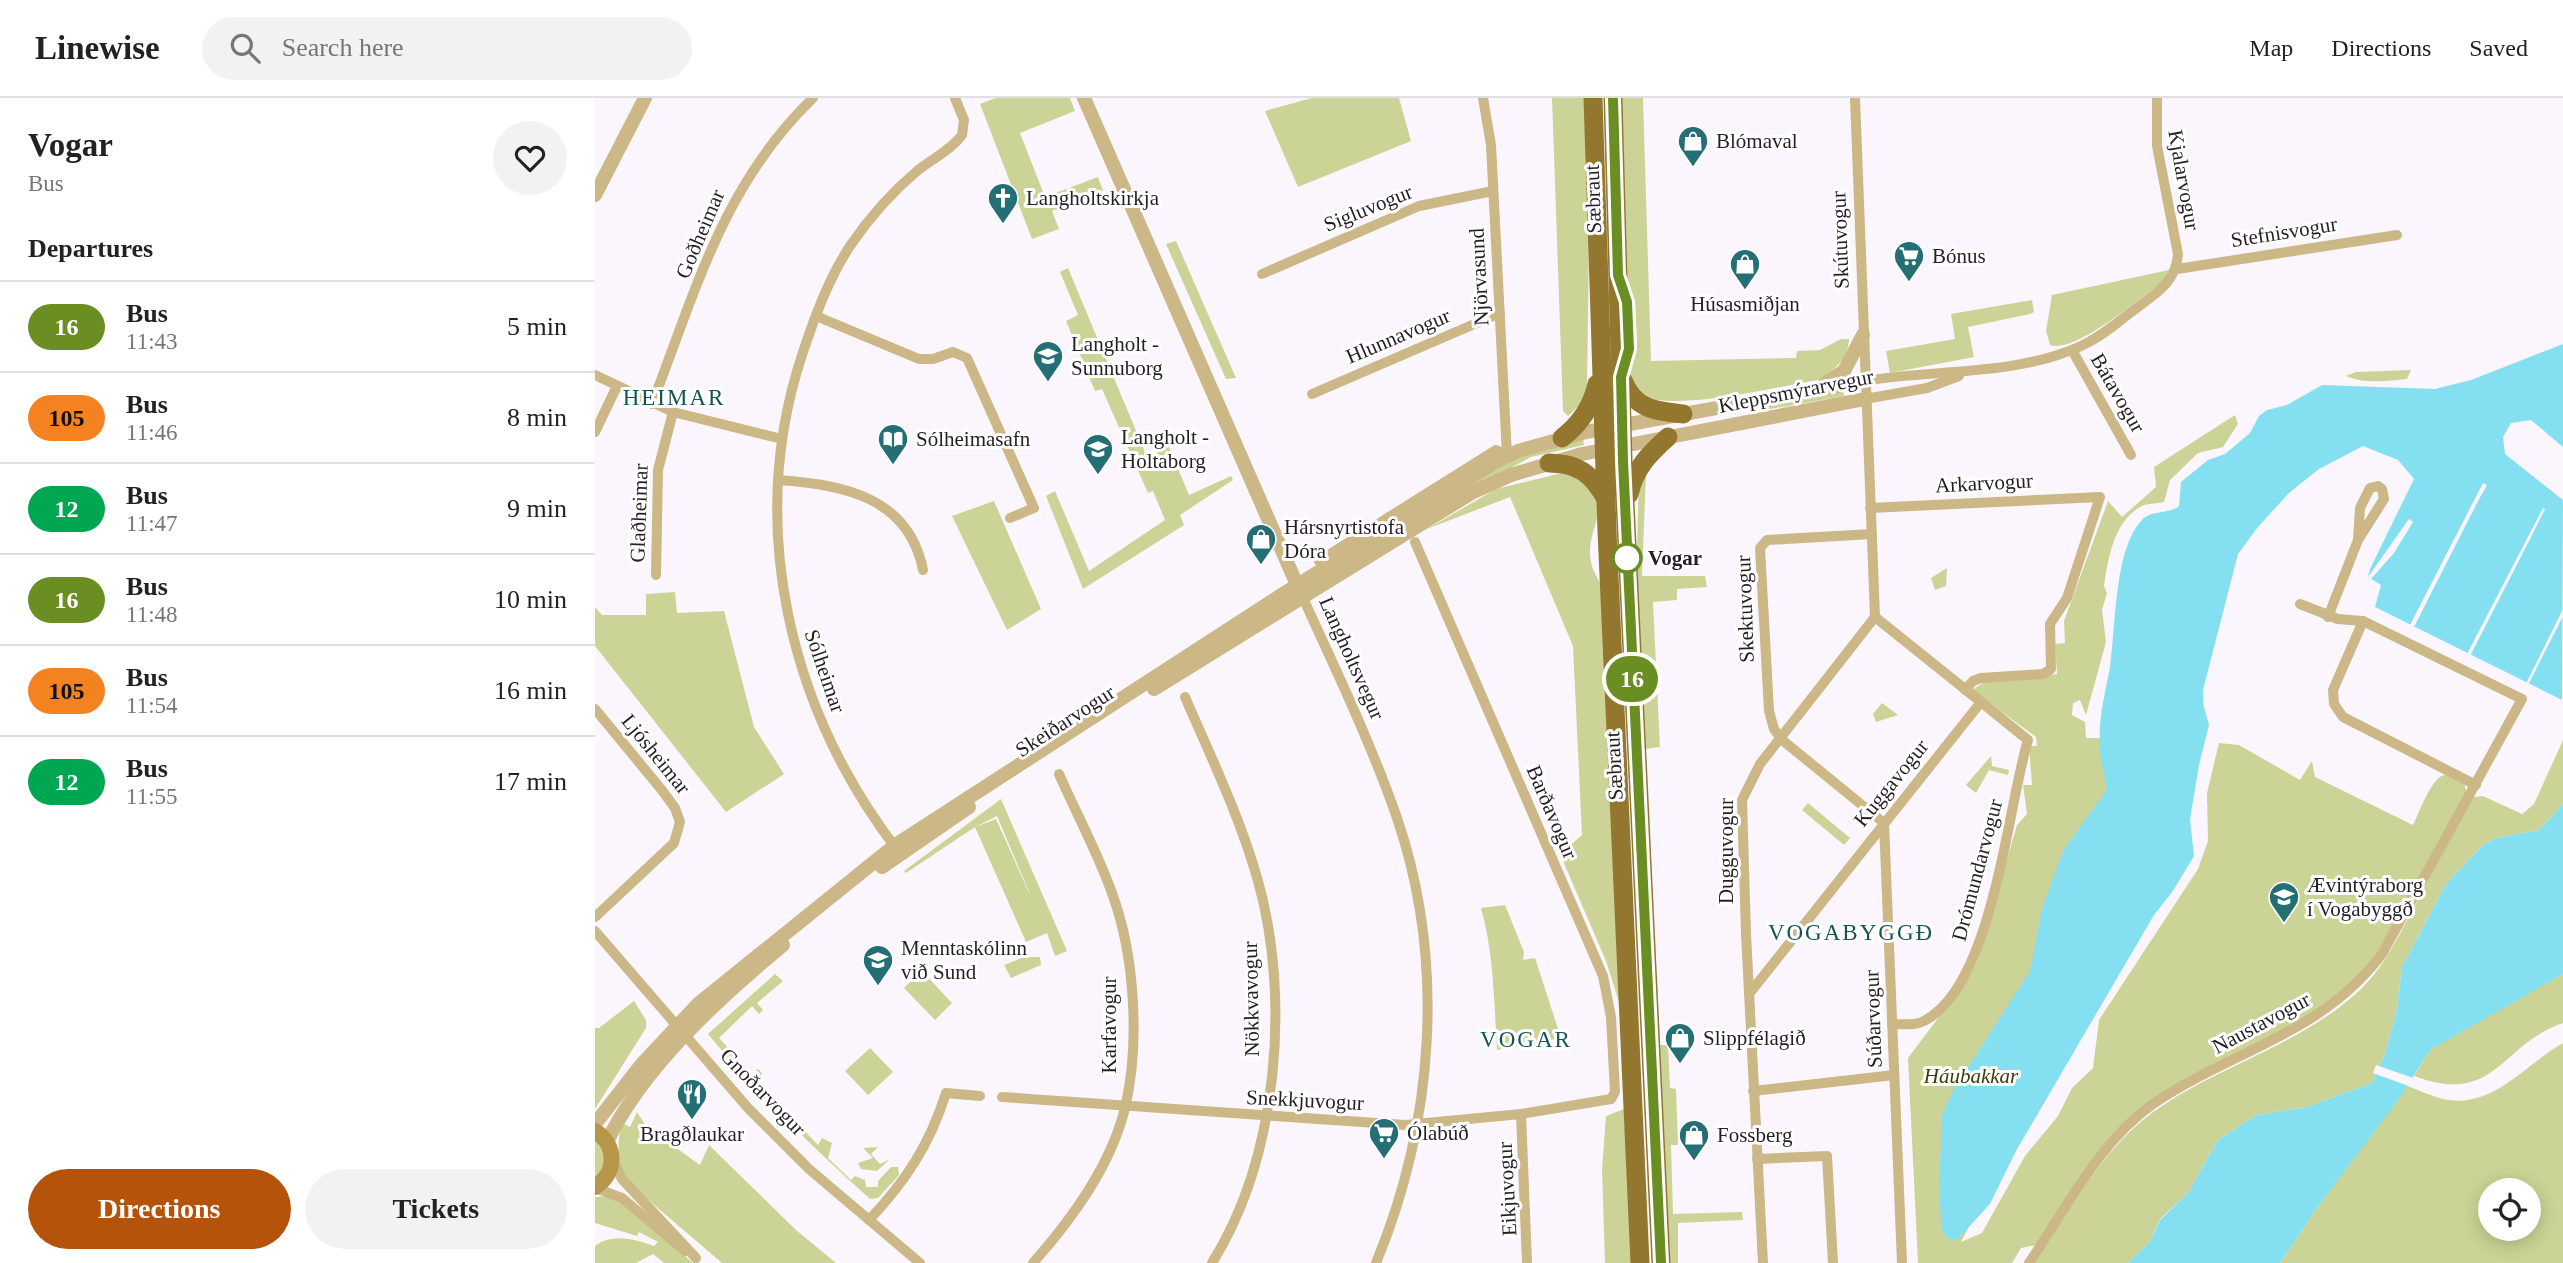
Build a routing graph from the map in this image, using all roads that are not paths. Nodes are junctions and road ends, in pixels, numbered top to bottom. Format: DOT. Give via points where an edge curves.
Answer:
graph roads {
  1 [pos="645,98"];
  2 [pos="813,98"];
  3 [pos="955,98"];
  4 [pos="1084,98"];
  5 [pos="1483,98"];
  6 [pos="1593,98"];
  7 [pos="1613,98"];
  8 [pos="1855,98"];
  9 [pos="2157,98"];
  10 [pos="1493,191"];
  11 [pos="595,195"];
  12 [pos="2397,235"];
  13 [pos="2177,269"];
  14 [pos="1262,274"];
  15 [pos="1500,313"];
  16 [pos="816,316"];
  17 [pos="1863,335"];
  18 [pos="2072,351"];
  19 [pos="1602,363"];
  20 [pos="1975,371"];
  21 [pos="595,374"];
  22 [pos="1621,377"];
  23 [pos="1864,381"];
  24 [pos="617,386"];
  25 [pos="1804,392"];
  26 [pos="1312,394"];
  27 [pos="1865,400"];
  28 [pos="652,404"];
  29 [pos="673,412"];
  30 [pos="1683,414"];
  31 [pos="1613,427"];
  32 [pos="595,432"];
  33 [pos="1668,437"];
  34 [pos="1562,438"];
  35 [pos="782,439"];
  36 [pos="1614,447"];
  37 [pos="1507,455"];
  38 [pos="2131,455"];
  39 [pos="1549,463"];
  40 [pos="778,480"];
  41 [pos="1606,500"];
  42 [pos="1870,508"];
  43 [pos="1625,512"];
  44 [pos="1010,519"];
  45 [pos="1872,534"];
  46 [pos="2358,540"];
  47 [pos="1415,542"];
  48 [pos="1346,550"];
  49 [pos="1319,561"];
  50 [pos="923,570"];
  51 [pos="656,575"];
  52 [pos="1301,592"];
  53 [pos="2300,604"];
  54 [pos="1875,617"];
  55 [pos="2328,617"];
  56 [pos="2363,621"];
  57 [pos="1965,690"];
  58 [pos="1185,697"];
  59 [pos="1981,702"];
  60 [pos="595,709"];
  61 [pos="1781,739"];
  62 [pos="1059,774"];
  63 [pos="2476,785"];
  64 [pos="1884,823"];
  65 [pos="897,850"];
  66 [pos="595,917"];
  67 [pos="595,931"];
  68 [pos="1749,995"];
  69 [pos="1892,1024"];
  70 [pos="680,1032"];
  71 [pos="1894,1075"];
  72 [pos="1753,1091"];
  73 [pos="980,1096"];
  74 [pos="1002,1097"];
  75 [pos="1606,1102"];
  76 [pos="1125,1107"];
  77 [pos="1521,1114"];
  78 [pos="1267,1117"];
  79 [pos="595,1124"];
  80 [pos="1419,1124"];
  81 [pos="605,1143"];
  82 [pos="1758,1160"];
  83 [pos="595,1188"];
  84 [pos="869,1220"];
  85 [pos="699,1261"];
  86 [pos="920,1263"];
  87 [pos="1033,1263"];
  88 [pos="1212,1263"];
  89 [pos="1376,1263"];
  90 [pos="1527,1263"];
  91 [pos="1640,1263"];
  92 [pos="1661,1263"];
  93 [pos="1763,1263"];
  94 [pos="1833,1263"];
  95 [pos="1902,1263"];
  96 [pos="2029,1263"];
  1 -- 11 [label="street"];
  2 -- 28 [label="street, Goðheimar" via="777,138 734,199"];
  3 -- 16 [label="street, Sólheimar" via="964,120 962,135 899,187 868,222 841,262"];
  4 -- 52 [label="street, Langholtsvegur"];
  5 -- 10 [label="street, Njörvasund"];
  6 -- 19 [label="highway, Sæbraut"];
  7 -- 22 [label="highway, Sæbraut"];
  8 -- 17 [label="street, Skútuvogur"];
  9 -- 13 [label="street, Kjalarvogur" via="2157,146"];
  10 -- 14 [label="street, Sigluvogur" via="1419,206"];
  10 -- 15 [label="street, Njörvasund"];
  12 -- 13 [label="street, Stefnisvogur"];
  13 -- 18 [label="street, Kleppsmýrarvegur" via="2165,286"];
  15 -- 26 [label="street, Hlunnavogur"];
  15 -- 37 [label="street, Njörvasund"];
  16 -- 35 [label="street, Sólheimar" via="795,377"];
  16 -- 44 [label="street" via="919,359 953,352 967,358 1034,508"];
  17 -- 23 [label="street, Skútuvogur"];
  17 -- 25 [label="street" via="1845,371 1830,383"];
  18 -- 20 [label="street, Kleppsmýrarvegur"];
  18 -- 38 [label="street, Bátavogur"];
  19 -- 31 [label="highway, Sæbraut"];
  19 -- 34 [label="highway" via="1587,412"];
  20 -- 23 [label="street, Kleppsmýrarvegur"];
  20 -- 27 [label="street, Kleppsmýrarvegur" via="1927,388"];
  21 -- 24 [label="street"];
  22 -- 30 [label="highway" via="1631,398 1650,410"];
  22 -- 31 [label="highway, Sæbraut"];
  23 -- 25 [label="street, Kleppsmýrarvegur"];
  23 -- 27 [label="street"];
  24 -- 28 [label="street"];
  24 -- 32 [label="street"];
  25 -- 30 [label="street, Kleppsmýrarvegur"];
  27 -- 33 [label="street, Kleppsmýrarvegur"];
  27 -- 42 [label="street"];
  28 -- 29 [label="street"];
  29 -- 35 [label="street"];
  29 -- 51 [label="street, Glaðheimar" via="658,470"];
  30 -- 31 [label="street, Kleppsmýrarvegur"];
  31 -- 34 [label="street, Skeiðarvogur"];
  31 -- 36 [label="highway, Sæbraut"];
  33 -- 36 [label="street, Kleppsmýrarvegur"];
  33 -- 43 [label="highway" via="1638,469"];
  34 -- 37 [label="street, Skeiðarvogur"];
  35 -- 40 [label="street, Sólheimar"];
  36 -- 39 [label="street, Skeiðarvogur"];
  36 -- 41 [label="highway, Sæbraut"];
  36 -- 43 [label="highway, Sæbraut"];
  37 -- 48 [label="street, Skeiðarvogur"];
  39 -- 41 [label="highway" via="1568,464 1589,474"];
  39 -- 52 [label="street, Skeiðarvogur" via="1473,492"];
  40 -- 50 [label="street" via="838,486 877,503 909,533"];
  40 -- 65 [label="street, Sólheimar" via="779,563 801,672 833,748"];
  41 -- 91 [label="highway, Sæbraut"];
  42 -- 45 [label="street"];
  42 -- 57 [label="street, Arkarvogur" via="2100,497 2067,598 2050,624 2051,669 2043,674 1981,678"];
  43 -- 92 [label="highway, Sæbraut"];
  45 -- 54 [label="street"];
  45 -- 61 [label="street, Skektuvogur" via="1762,542 1769,711"];
  46 -- 55 [label="street"];
  47 -- 75 [label="street, Barðavogur" via="1603,976 1611,1017 1615,1092"];
  48 -- 49 [label="street, Skeiðarvogur"];
  48 -- 52 [label="street, Skeiðarvogur"];
  52 -- 65 [label="street, Skeiðarvogur"];
  52 -- 80 [label="street, Langholtsvegur" via="1384,783 1407,854 1420,914 1427,986"];
  53 -- 55 [label="street"];
  54 -- 57 [label="street"];
  54 -- 61 [label="street, Dugguvogur"];
  55 -- 56 [label="street"];
  56 -- 63 [label="street" via="2333,690 2334,705 2343,717"];
  56 -- 63 [label="street, Naustavogur" via="2522,699"];
  57 -- 59 [label="street"];
  58 -- 78 [label="street, Nökkvavogur" via="1241,829 1267,920 1274,966"];
  59 -- 64 [label="street, Kuggavogur"];
  59 -- 69 [label="street, Drómundarvogur" via="2028,740 1990,905 1974,960 1947,1000 1922,1022"];
  60 -- 66 [label="street, Ljósheimar" via="675,808 680,822 674,843"];
  61 -- 64 [label="street"];
  61 -- 68 [label="street, Dugguvogur" via="1760,764 1742,800"];
  62 -- 76 [label="street, Karfavogur" via="1114,898 1126,946 1132,1029"];
  63 -- 96 [label="street, Naustavogur" via="2382,954 2355,987 2293,1031 2168,1094 2139,1115 2106,1149"];
  64 -- 68 [label="street, Kuggavogur"];
  64 -- 69 [label="street, Súðarvogur"];
  65 -- 70 [label="street, Skeiðarvogur"];
  67 -- 70 [label="street, Gnoðarvogur"];
  68 -- 72 [label="street, Dugguvogur"];
  69 -- 71 [label="street, Súðarvogur"];
  70 -- 79 [label="street, Skeiðarvogur"];
  70 -- 81 [label="street, Skeiðarvogur"];
  70 -- 84 [label="street, Gnoðarvogur" via="809,1169"];
  71 -- 72 [label="street"];
  71 -- 95 [label="street, Súðarvogur"];
  72 -- 82 [label="street, Dugguvogur"];
  73 -- 84 [label="street" via="946,1093 924,1152"];
  74 -- 76 [label="street, Snekkjuvogur"];
  75 -- 77 [label="street, Snekkjuvogur"];
  76 -- 78 [label="street, Snekkjuvogur"];
  76 -- 87 [label="street, Karfavogur" via="1100,1169 1056,1237"];
  77 -- 80 [label="street, Snekkjuvogur"];
  77 -- 90 [label="street, Eikjuvogur"];
  78 -- 80 [label="street, Snekkjuvogur"];
  78 -- 88 [label="street, Nökkvavogur" via="1242,1202"];
  80 -- 89 [label="street, Langholtsvegur" via="1402,1191"];
  81 -- 83 [label="main road" via="608,1174"];
  81 -- 85 [label="street" via="622,1180"];
  82 -- 93 [label="street, Dugguvogur"];
  82 -- 94 [label="street" via="1827,1156"];
  83 -- 85 [label="street" via="622,1198"];
  84 -- 86 [label="street, Gnoðarvogur"];
}
